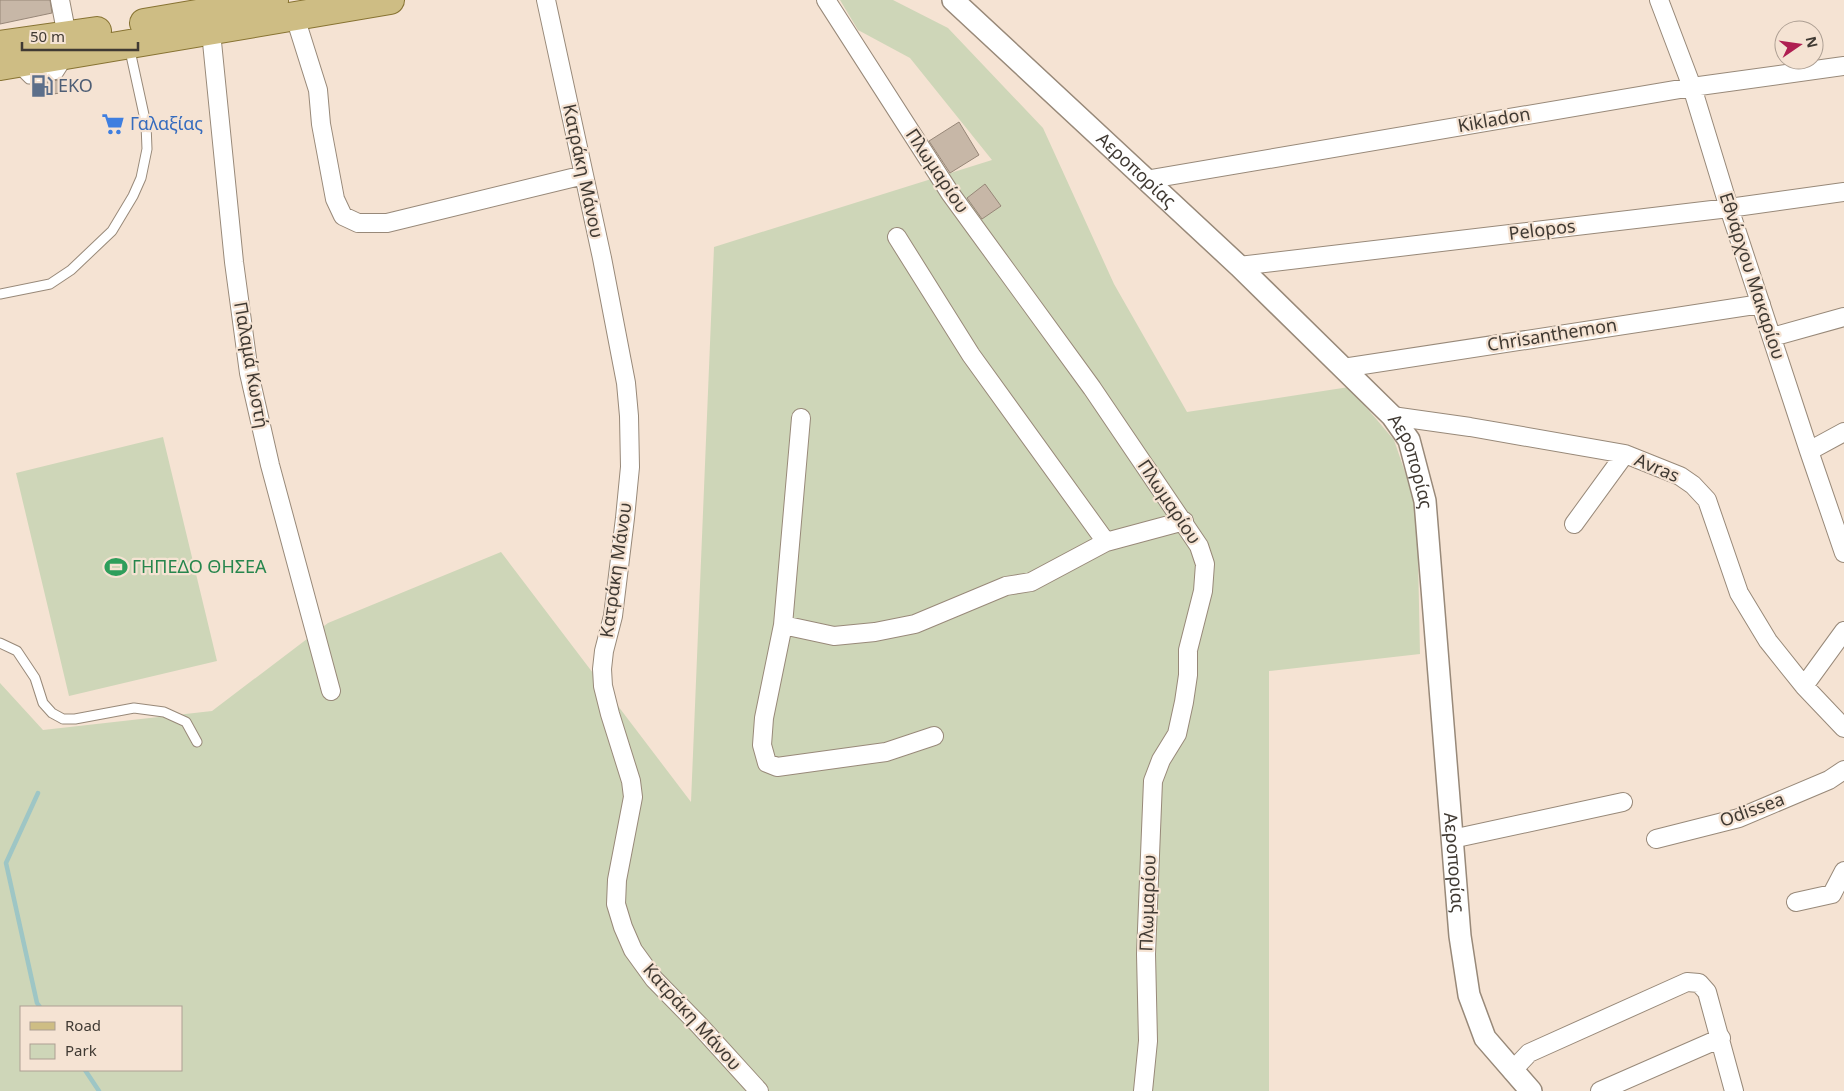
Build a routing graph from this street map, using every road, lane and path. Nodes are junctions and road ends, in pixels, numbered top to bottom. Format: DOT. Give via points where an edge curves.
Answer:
graph roads {
  1 [pos="60,0"];
  2 [pos="390,0"];
  3 [pos="546,0"];
  4 [pos="826,0"];
  5 [pos="953,0"];
  6 [pos="1659,0"];
  7 [pos="289,9"];
  8 [pos="211,32"];
  9 [pos="129,45"];
  10 [pos="68,46"];
  11 [pos="5,58"];
  12 [pos="1844,66"];
  13 [pos="1692,87"];
  14 [pos="584,175"];
  15 [pos="1145,180"];
  16 [pos="1844,192"];
  17 [pos="1729,208"];
  18 [pos="897,237"];
  19 [pos="1239,266"];
  20 [pos="0,294"];
  21 [pos="1761,304"];
  22 [pos="1844,317"];
  23 [pos="1772,337"];
  24 [pos="1344,368"];
  25 [pos="1392,416"];
  26 [pos="801,418"];
  27 [pos="1844,432"];
  28 [pos="1809,452"];
  29 [pos="1625,454"];
  30 [pos="1184,521"];
  31 [pos="1574,524"];
  32 [pos="1106,542"];
  33 [pos="1844,552"];
  34 [pos="783,625"];
  35 [pos="1844,631"];
  36 [pos="0,643"];
  37 [pos="1804,686"];
  38 [pos="331,692"];
  39 [pos="1844,728"];
  40 [pos="934,736"];
  41 [pos="196,742"];
  42 [pos="1844,770"];
  43 [pos="1622,802"];
  44 [pos="1452,839"];
  45 [pos="1656,839"];
  46 [pos="1844,871"];
  47 [pos="1796,902"];
  48 [pos="1720,1038"];
  49 [pos="1512,1071"];
  50 [pos="759,1091"];
  51 [pos="1143,1091"];
  52 [pos="1531,1091"];
  53 [pos="1600,1091"];
  54 [pos="1734,1091"];
  1 -- 10 [label="street"];
  2 -- 7 [label="main road"];
  3 -- 14 [label="street, Κατράκη Μάνου"];
  4 -- 30 [label="street, Πλωμαρίου" via="950,193"];
  5 -- 15 [label="street, Αεροπορίας"];
  6 -- 13 [label="street, Εθνάρχου Μακαρίου"];
  7 -- 8 [label="main road"];
  7 -- 10 [label="main road"];
  7 -- 14 [label="street" via="318,90 335,199 343,216 358,223 387,223"];
  8 -- 9 [label="main road"];
  8 -- 38 [label="street, Παλαμά Κωστή" via="234,262 249,373 270,465"];
  9 -- 10 [label="main road"];
  9 -- 20 [label="lane" via="146,124 147,149 141,178 133,196 112,230 71,270 50,284"];
  10 -- 11 [label="main road"];
  10 -- 11 [label="lane" via="58,74 29,79"];
  12 -- 13 [label="street, Kikladon"];
  13 -- 15 [label="street, Kikladon"];
  13 -- 17 [label="street, Εθνάρχου Μακαρίου"];
  14 -- 50 [label="street, Κατράκη Μάνου" via="626,383 629,416 630,467 625,518 613,616 602,669 603,686 633,797 617,880 616,904 633,950 654,979"];
  15 -- 19 [label="street, Αεροπορίας"];
  16 -- 17 [label="street, Pelopos"];
  17 -- 19 [label="street, Pelopos"];
  17 -- 21 [label="street, Εθνάρχου Μακαρίου"];
  18 -- 32 [label="street" via="971,355"];
  19 -- 24 [label="street, Αεροπορίας"];
  21 -- 23 [label="street, Εθνάρχου Μακαρίου"];
  21 -- 24 [label="street, Chrisanthemon"];
  22 -- 23 [label="street"];
  23 -- 28 [label="street, Εθνάρχου Μακαρίου"];
  24 -- 25 [label="street, Αεροπορίας"];
  25 -- 29 [label="street, Avras"];
  25 -- 44 [label="street, Αεροπορίας" via="1409,440 1425,501"];
  26 -- 34 [label="street"];
  27 -- 28 [label="street"];
  28 -- 33 [label="street, Εθνάρχου Μακαρίου"];
  29 -- 31 [label="street"];
  29 -- 37 [label="street, Avras" via="1680,476 1707,500 1739,593 1768,641"];
  30 -- 32 [label="street"];
  30 -- 51 [label="street, Πλωμαρίου" via="1199,546 1205,564 1203,591 1188,650 1188,675 1177,734 1153,781 1146,954 1148,1042"];
  32 -- 34 [label="street" via="1031,582 1006,586 915,624 834,636"];
  34 -- 40 [label="street" via="764,718 762,745 767,763 777,767 886,752"];
  35 -- 37 [label="street"];
  36 -- 41 [label="lane" via="18,651 35,678 43,703 57,716 75,719 134,708 164,712 186,722"];
  37 -- 39 [label="street, Avras"];
  42 -- 45 [label="street, Odissea" via="1829,780 1739,818"];
  43 -- 44 [label="street"];
  44 -- 49 [label="street, Αεροπορίας" via="1460,936 1469,995 1485,1038"];
  46 -- 47 [label="street" via="1832,894"];
  48 -- 49 [label="street" via="1707,992 1699,983 1686,982 1529,1053"];
  48 -- 53 [label="street"];
  48 -- 54 [label="street"];
  49 -- 52 [label="street, Αεροπορίας"];
}
